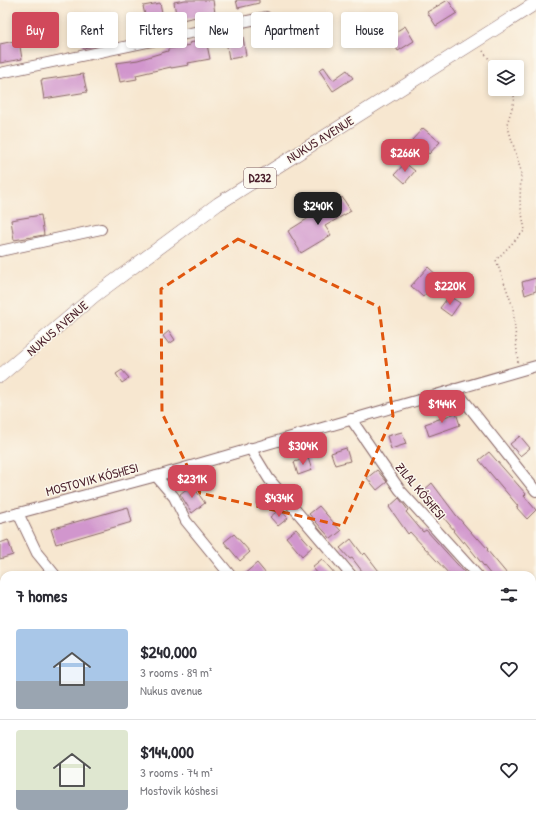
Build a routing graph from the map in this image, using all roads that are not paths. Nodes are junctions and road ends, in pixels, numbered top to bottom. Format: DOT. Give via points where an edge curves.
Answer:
graph roads {
  1 [pos="536,3"];
  2 [pos="251,20"];
  3 [pos="0,73"];
  4 [pos="101,229"];
  5 [pos="0,251"];
  6 [pos="536,366"];
  7 [pos="0,376"];
  8 [pos="455,389"];
  9 [pos="351,419"];
  10 [pos="250,448"];
  11 [pos="156,476"];
  12 [pos="536,491"];
  13 [pos="18,513"];
  14 [pos="0,518"];
  15 [pos="52,571"];
  16 [pos="227,571"];
  17 [pos="348,571"];
  18 [pos="473,571"];
  1 -- 7 [label="main road, NUKUS AVENUE / D232" via="218,204 94,296"];
  2 -- 3 [label="street"];
  4 -- 5 [label="street"];
  6 -- 8 [label="street, MOSTOVIK KÓSHESI"];
  8 -- 9 [label="street, MOSTOVIK KÓSHESI"];
  8 -- 12 [label="street"];
  9 -- 10 [label="street, MOSTOVIK KÓSHESI"];
  9 -- 18 [label="street, ZILAL KÓSHESI" via="400,490"];
  10 -- 11 [label="street, MOSTOVIK KÓSHESI"];
  10 -- 17 [label="street" via="269,479"];
  11 -- 13 [label="street, MOSTOVIK KÓSHESI"];
  11 -- 16 [label="street" via="174,497 186,521"];
  13 -- 14 [label="street, MOSTOVIK KÓSHESI"];
  13 -- 15 [label="street" via="37,553"];
}
